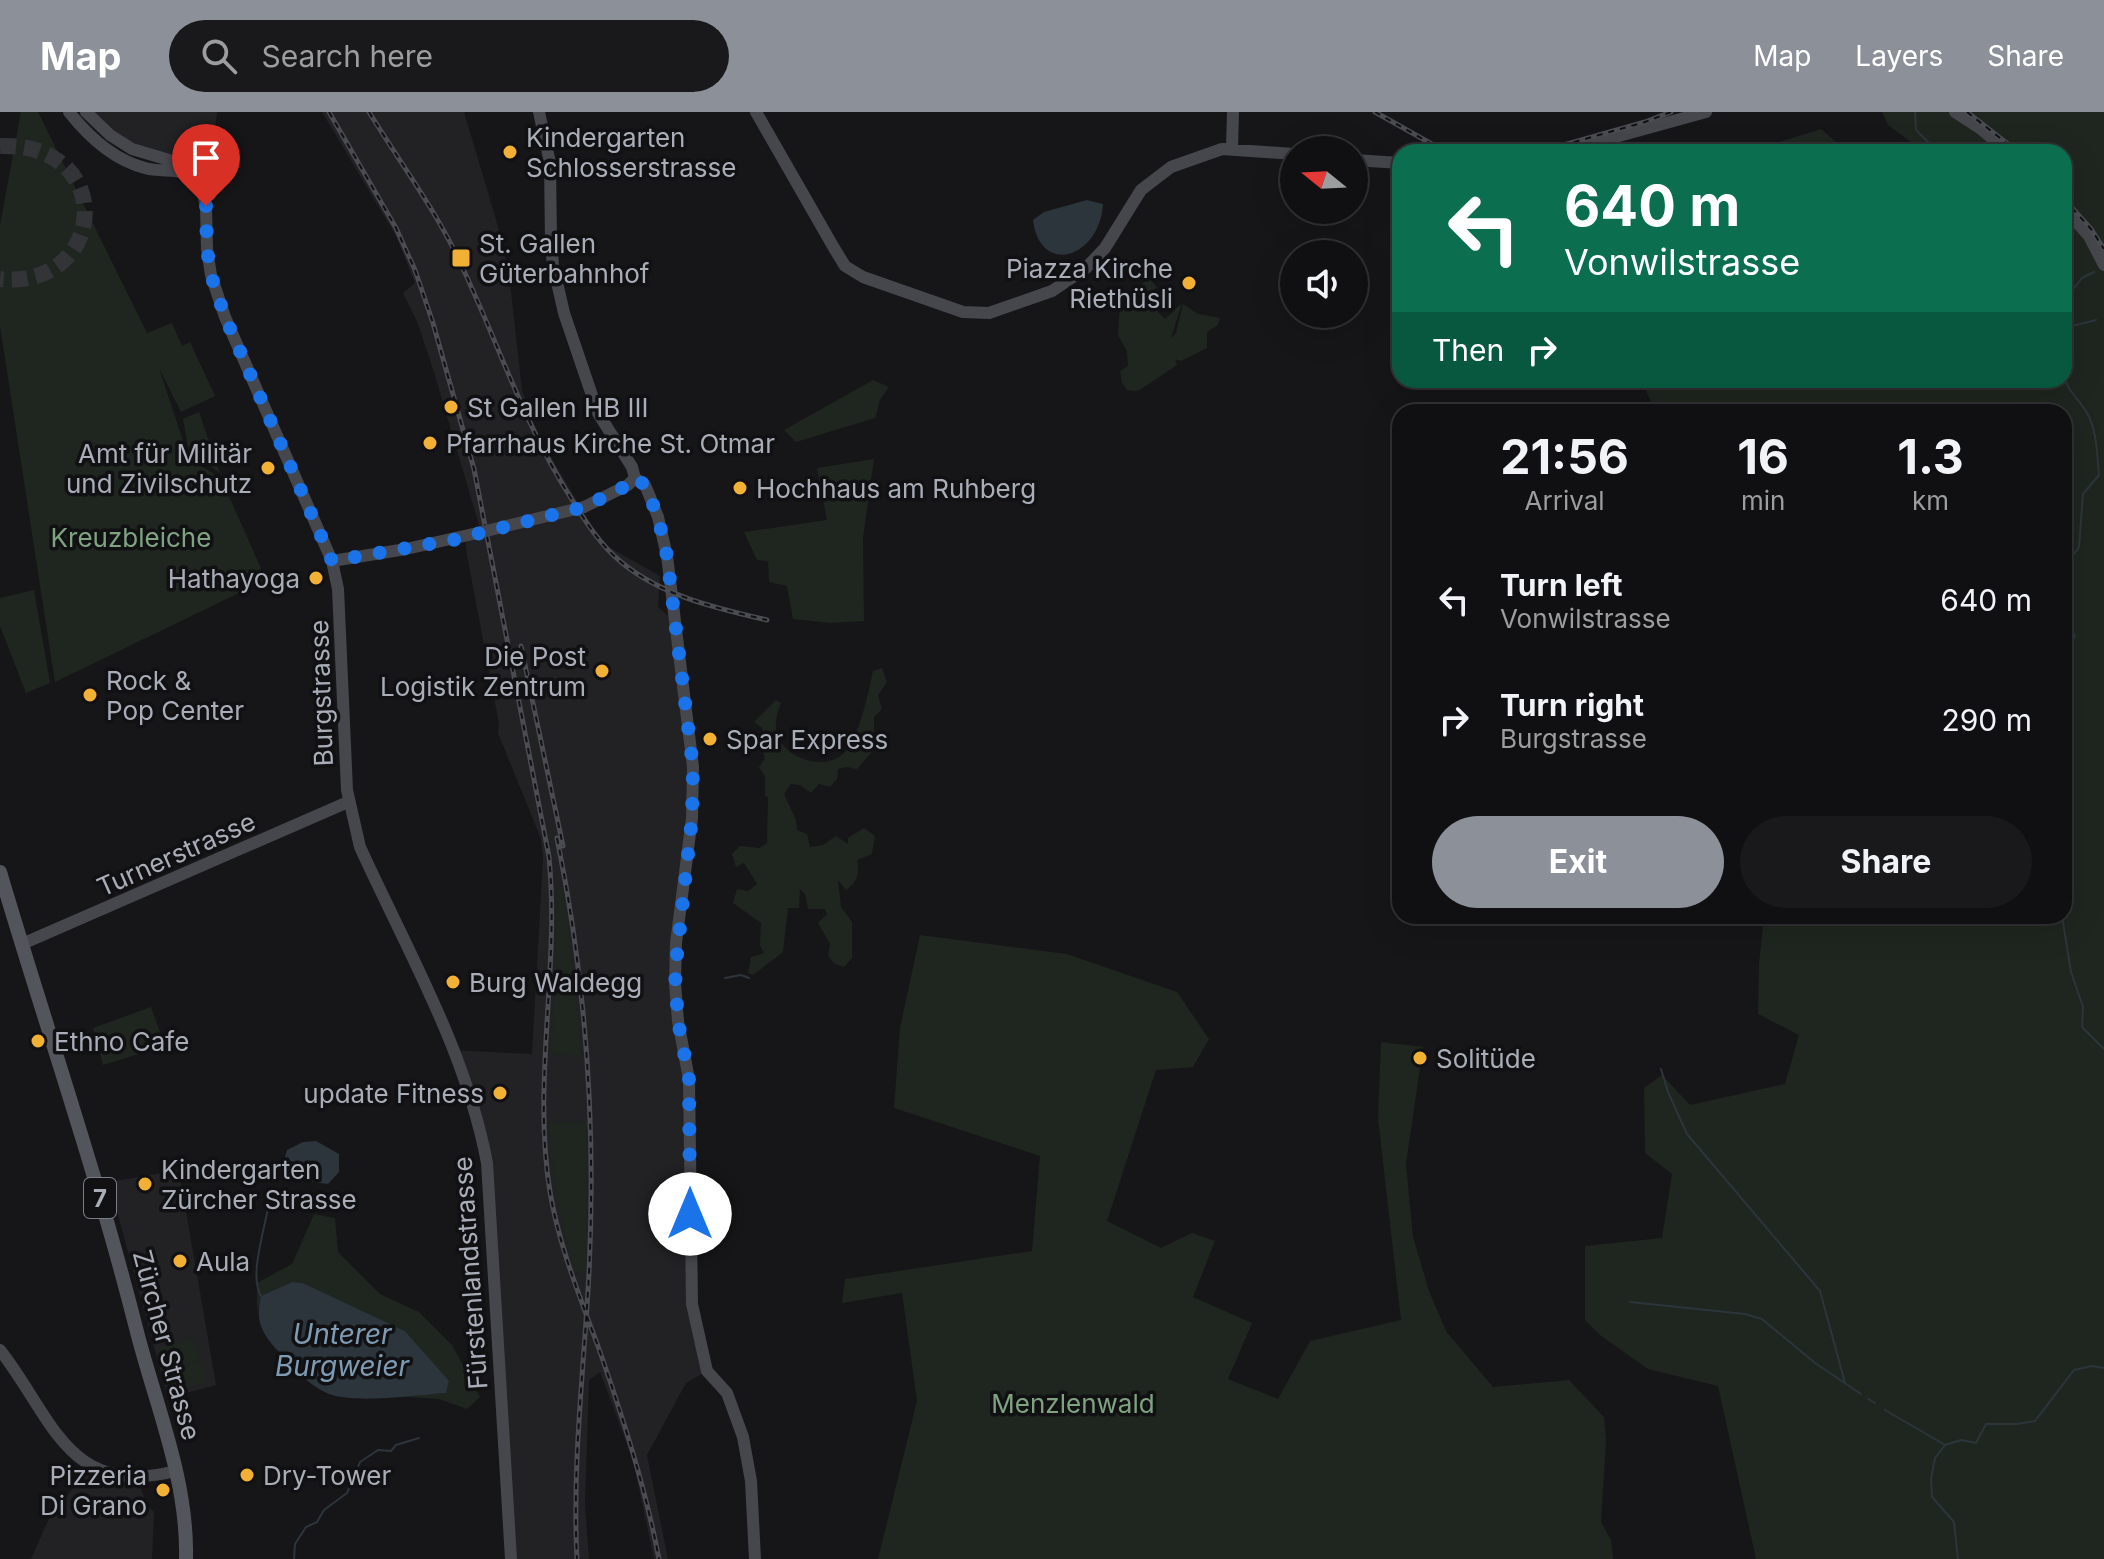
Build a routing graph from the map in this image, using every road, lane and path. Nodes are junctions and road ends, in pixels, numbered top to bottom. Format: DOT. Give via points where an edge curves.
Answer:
graph roads {
  1 [pos="69,112"];
  2 [pos="86,112"];
  3 [pos="539,112"];
  4 [pos="756,112"];
  5 [pos="1233,112"];
  6 [pos="1706,112"];
  7 [pos="1955,112"];
  8 [pos="1590,144"];
  9 [pos="1999,144"];
  10 [pos="1232,148"];
  11 [pos="1280,153"];
  12 [pos="1368,161"];
  13 [pos="1392,162"];
  14 [pos="206,206"];
  15 [pos="2072,217"];
  16 [pos="2104,265"];
  17 [pos="635,478"];
  18 [pos="332,561"];
  19 [pos="348,802"];
  20 [pos="0,872"];
  21 [pos="22,944"];
  22 [pos="408,951"];
  23 [pos="0,1350"];
  24 [pos="176,1471"];
  25 [pos="186,1559"];
  26 [pos="511,1559"];
  27 [pos="755,1559"];
  1 -- 14 [label="main road" via="121,158 144,168 197,177"];
  2 -- 14 [label="main road, Burgstrasse" via="132,149 203,170 210,186"];
  3 -- 17 [label="main road" via="550,163 552,253 564,313 598,413"];
  4 -- 10 [label="main road" via="849,269 976,314 1001,310 1066,283 1105,248 1150,181 1171,167"];
  5 -- 10 [label="main road"];
  6 -- 8 [label="main road"];
  7 -- 9 [label="main road"];
  10 -- 11 [label="main road"];
  12 -- 13 [label="main road"];
  14 -- 18 [label="main road, Burgstrasse" via="211,275 225,317"];
  15 -- 16 [label="main road"];
  17 -- 18 [label="main road, bridge" via="584,507 415,548"];
  17 -- 27 [label="main road" via="645,485 665,547 693,767 675,973 689,1079 692,1304 707,1371 727,1393 743,1437"];
  18 -- 19 [label="main road, Burgstrasse" via="338,589"];
  19 -- 21 [label="main road, Turnerstrasse"];
  19 -- 22 [label="main road, Burgstrasse" via="360,847"];
  20 -- 21 [label="main road, Zürcher Strasse / 7"];
  21 -- 24 [label="main road, Zürcher Strasse / 7"];
  22 -- 26 [label="main road, Fürstenlandstrasse" via="467,1084 487,1163"];
  23 -- 24 [label="main road" via="60,1439 85,1464 126,1477"];
  24 -- 25 [label="main road, Zürcher Strasse / 7"];
}
